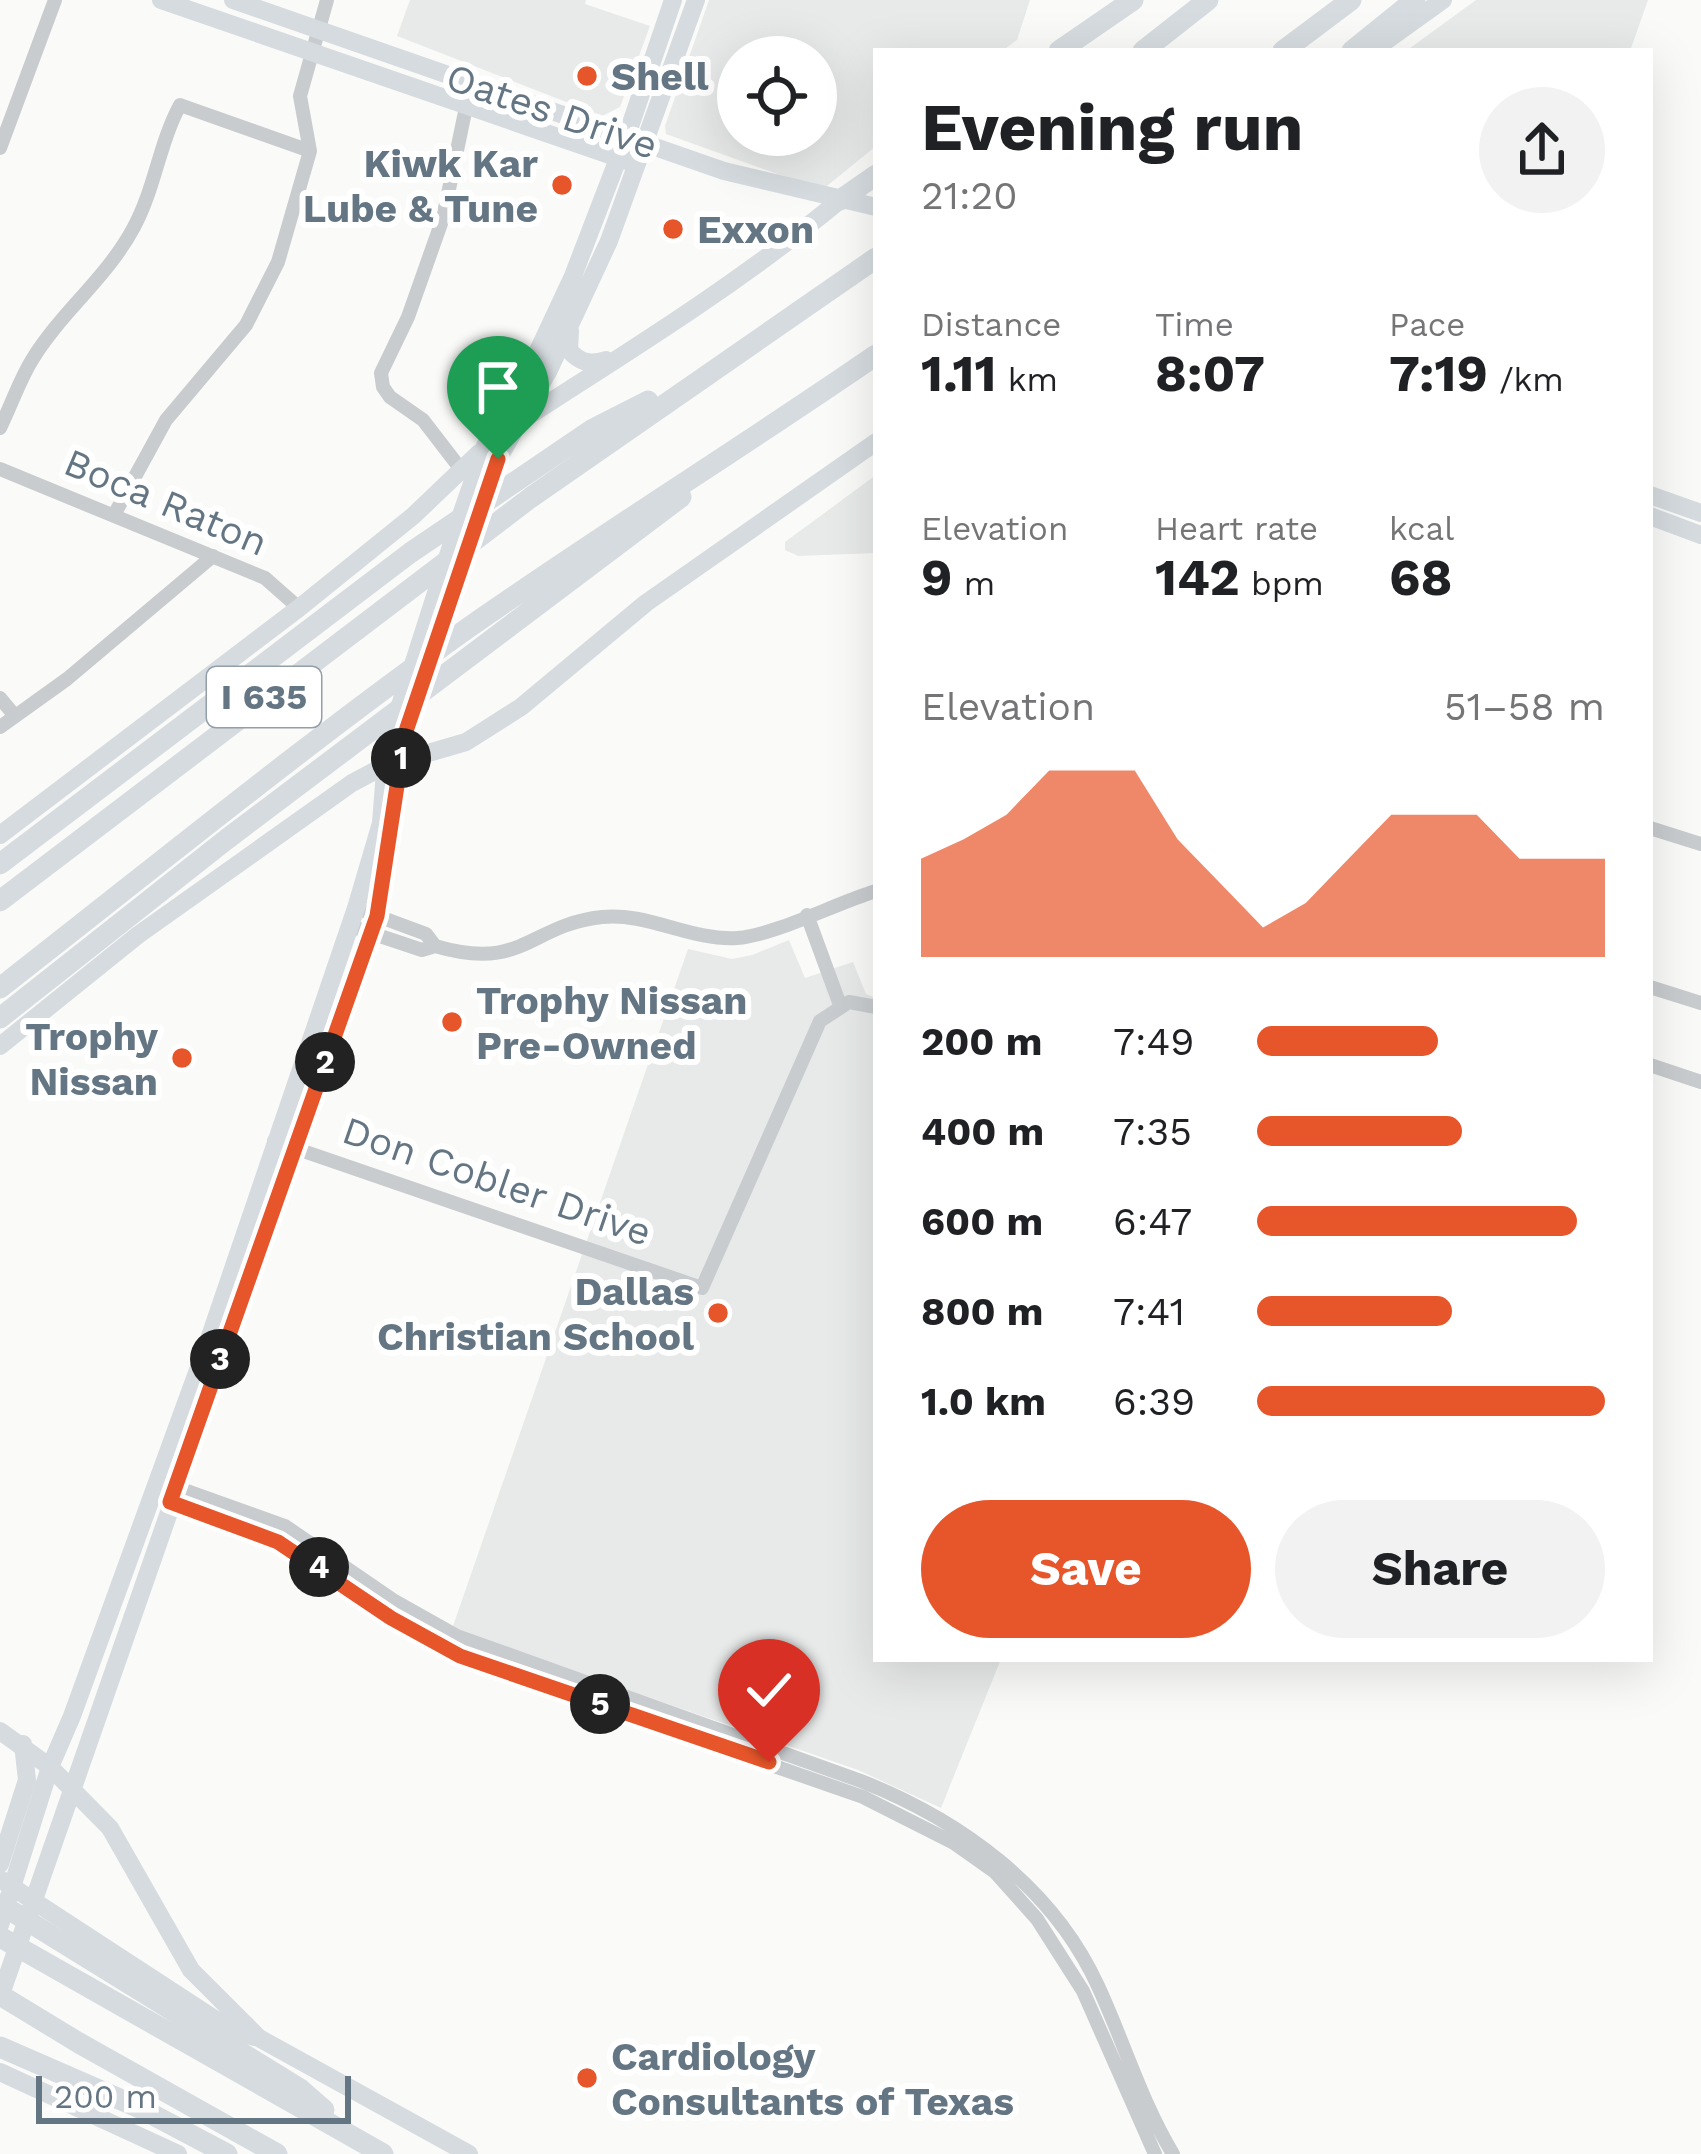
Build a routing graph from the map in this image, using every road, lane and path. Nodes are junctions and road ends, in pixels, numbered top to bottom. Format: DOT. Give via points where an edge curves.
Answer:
graph roads {
  1 [pos="55,0"];
  2 [pos="161,0"];
  3 [pos="233,0"];
  4 [pos="327,0"];
  5 [pos="673,0"];
  6 [pos="696,0"];
  7 [pos="1133,0"];
  8 [pos="1208,0"];
  9 [pos="1351,0"];
  10 [pos="1415,0"];
  11 [pos="1443,0"];
  12 [pos="317,28"];
  13 [pos="1063,48"];
  14 [pos="1147,48"];
  15 [pos="1287,48"];
  16 [pos="1356,48"];
  17 [pos="1376,48"];
  18 [pos="311,51"];
  19 [pos="471,83"];
  20 [pos="467,107"];
  21 [pos="636,141"];
  22 [pos="0,148"];
  23 [pos="310,151"];
  24 [pos="617,158"];
  25 [pos="639,165"];
  26 [pos="873,177"];
  27 [pos="840,200"];
  28 [pos="873,206"];
  29 [pos="873,260"];
  30 [pos="573,316"];
  31 [pos="633,349"];
  32 [pos="873,357"];
  33 [pos="709,371"];
  34 [pos="518,422"];
  35 [pos="0,428"];
  36 [pos="873,444"];
  37 [pos="485,446"];
  38 [pos="723,461"];
  39 [pos="0,469"];
  40 [pos="463,472"];
  41 [pos="441,491"];
  42 [pos="1653,496"];
  43 [pos="470,504"];
  44 [pos="1701,513"];
  45 [pos="113,515"];
  46 [pos="1653,518"];
  47 [pos="1701,535"];
  48 [pos="213,556"];
  49 [pos="299,608"];
  50 [pos="0,698"];
  51 [pos="15,716"];
  52 [pos="0,727"];
  53 [pos="390,758"];
  54 [pos="352,782"];
  55 [pos="384,796"];
  56 [pos="1653,829"];
  57 [pos="0,835"];
  58 [pos="1701,844"];
  59 [pos="0,863"];
  60 [pos="873,892"];
  61 [pos="0,901"];
  62 [pos="807,915"];
  63 [pos="353,917"];
  64 [pos="373,924"];
  65 [pos="0,988"];
  66 [pos="1653,988"];
  67 [pos="1701,1003"];
  68 [pos="840,1005"];
  69 [pos="873,1006"];
  70 [pos="0,1018"];
  71 [pos="0,1046"];
  72 [pos="1653,1066"];
  73 [pos="1701,1082"];
  74 [pos="274,1141"];
  75 [pos="296,1147"];
  76 [pos="154,1487"];
  77 [pos="173,1494"];
  78 [pos="326,1562"];
  79 [pos="112,1608"];
  80 [pos="132,1616"];
  81 [pos="0,1731"];
  82 [pos="23,1744"];
  83 [pos="50,1767"];
  84 [pos="71,1789"];
  85 [pos="7,1862"];
  86 [pos="0,1879"];
  87 [pos="0,1904"];
  88 [pos="0,1925"];
  89 [pos="0,1937"];
  90 [pos="0,1996"];
  91 [pos="0,2012"];
  92 [pos="259,2038"];
  93 [pos="79,2044"];
  94 [pos="0,2047"];
  95 [pos="0,2072"];
  96 [pos="362,2142"];
  97 [pos="178,2154"];
  98 [pos="226,2154"];
  99 [pos="277,2154"];
  100 [pos="383,2154"];
  101 [pos="469,2154"];
  102 [pos="1155,2154"];
  103 [pos="1173,2154"];
  1 -- 22 [label="street"];
  2 -- 18 [label="main road, Oates Drive"];
  3 -- 12 [label="main road, Oates Drive"];
  4 -- 12 [label="street"];
  5 -- 21 [label="main road"];
  6 -- 21 [label="main road"];
  7 -- 13 [label="highway"];
  8 -- 14 [label="highway"];
  9 -- 15 [label="highway"];
  10 -- 16 [label="highway"];
  11 -- 17 [label="main road"];
  12 -- 18 [label="street"];
  12 -- 19 [label="main road, Oates Drive"];
  18 -- 20 [label="main road, Oates Drive"];
  18 -- 23 [label="street" via="299,96"];
  19 -- 20 [label="street"];
  19 -- 21 [label="main road, Oates Drive"];
  20 -- 24 [label="main road, Oates Drive"];
  20 -- 40 [label="street" via="443,218 381,373 390,397 423,420"];
  21 -- 24 [label="main road"];
  21 -- 25 [label="main road"];
  21 -- 27 [label="main road, Oates Drive"];
  23 -- 35 [label="street" via="180,105 136,224 32,360"];
  23 -- 45 [label="street" via="278,262 246,325 166,420"];
  24 -- 25 [label="main road, Oates Drive"];
  24 -- 37 [label="main road" via="544,339"];
  25 -- 30 [label="main road"];
  26 -- 27 [label="highway"];
  27 -- 28 [label="main road, Oates Drive"];
  27 -- 31 [label="main road"];
  29 -- 33 [label="highway, I 635"];
  30 -- 31 [label="main road" via="569,350 578,360 591,364"];
  30 -- 34 [label="main road"];
  31 -- 34 [label="main road"];
  32 -- 38 [label="highway, I 635"];
  33 -- 59 [label="highway" via="575,441 410,553"];
  33 -- 61 [label="highway, I 635" via="368,618"];
  34 -- 37 [label="main road"];
  34 -- 43 [label="main road"];
  36 -- 53 [label="main road" via="646,603 521,707 466,742"];
  37 -- 40 [label="main road"];
  37 -- 43 [label="main road"];
  38 -- 65 [label="highway, I 635" via="465,630"];
  38 -- 70 [label="highway"];
  39 -- 45 [label="street, Boca Raton"];
  40 -- 41 [label="main road"];
  41 -- 43 [label="main road"];
  41 -- 49 [label="main road"];
  42 -- 44 [label="main road"];
  43 -- 53 [label="main road"];
  43 -- 53 [label="main road" via="468,538 405,734"];
  45 -- 48 [label="street, Boca Raton"];
  46 -- 47 [label="main road"];
  48 -- 49 [label="street, Boca Raton" via="266,578"];
  48 -- 51 [label="street"];
  49 -- 57 [label="main road"];
  50 -- 51 [label="street"];
  51 -- 52 [label="street"];
  53 -- 54 [label="main road"];
  53 -- 55 [label="main road"];
  53 -- 64 [label="main road"];
  54 -- 55 [label="main road"];
  54 -- 71 [label="main road"];
  55 -- 63 [label="main road"];
  56 -- 58 [label="street"];
  60 -- 62 [label="street"];
  62 -- 64 [label="street" via="735,938 603,917 499,954 422,950"];
  62 -- 68 [label="street"];
  63 -- 64 [label="street"];
  63 -- 74 [label="main road"];
  64 -- 75 [label="main road"];
  66 -- 67 [label="street"];
  68 -- 69 [label="street"];
  68 -- 75 [label="street, Don Cobler Drive" via="820,1021 702,1288"];
  72 -- 73 [label="street"];
  74 -- 75 [label="street, Don Cobler Drive"];
  74 -- 76 [label="main road"];
  75 -- 77 [label="main road"];
  76 -- 77 [label="street"];
  76 -- 79 [label="main road"];
  77 -- 78 [label="street"];
  77 -- 80 [label="main road"];
  78 -- 102 [label="street" via="391,1618 460,1656 863,1796 995,1872 1083,1991"];
  78 -- 103 [label="street" via="457,1636 878,1787 974,1840 1038,1894 1077,1947"];
  79 -- 80 [label="main road"];
  79 -- 83 [label="main road"];
  80 -- 84 [label="main road"];
  81 -- 82 [label="main road"];
  82 -- 83 [label="main road"];
  82 -- 85 [label="main road" via="27,1780"];
  83 -- 84 [label="main road"];
  83 -- 85 [label="main road"];
  84 -- 90 [label="main road"];
  84 -- 92 [label="main road" via="110,1828 190,1970"];
  85 -- 88 [label="main road"];
  86 -- 92 [label="main road" via="233,2031"];
  87 -- 96 [label="highway" via="300,2089"];
  89 -- 96 [label="highway"];
  90 -- 93 [label="highway"];
  91 -- 93 [label="highway"];
  92 -- 101 [label="main road"];
  93 -- 99 [label="highway"];
  94 -- 98 [label="highway"];
  95 -- 97 [label="main road"];
  96 -- 100 [label="highway"];
}
